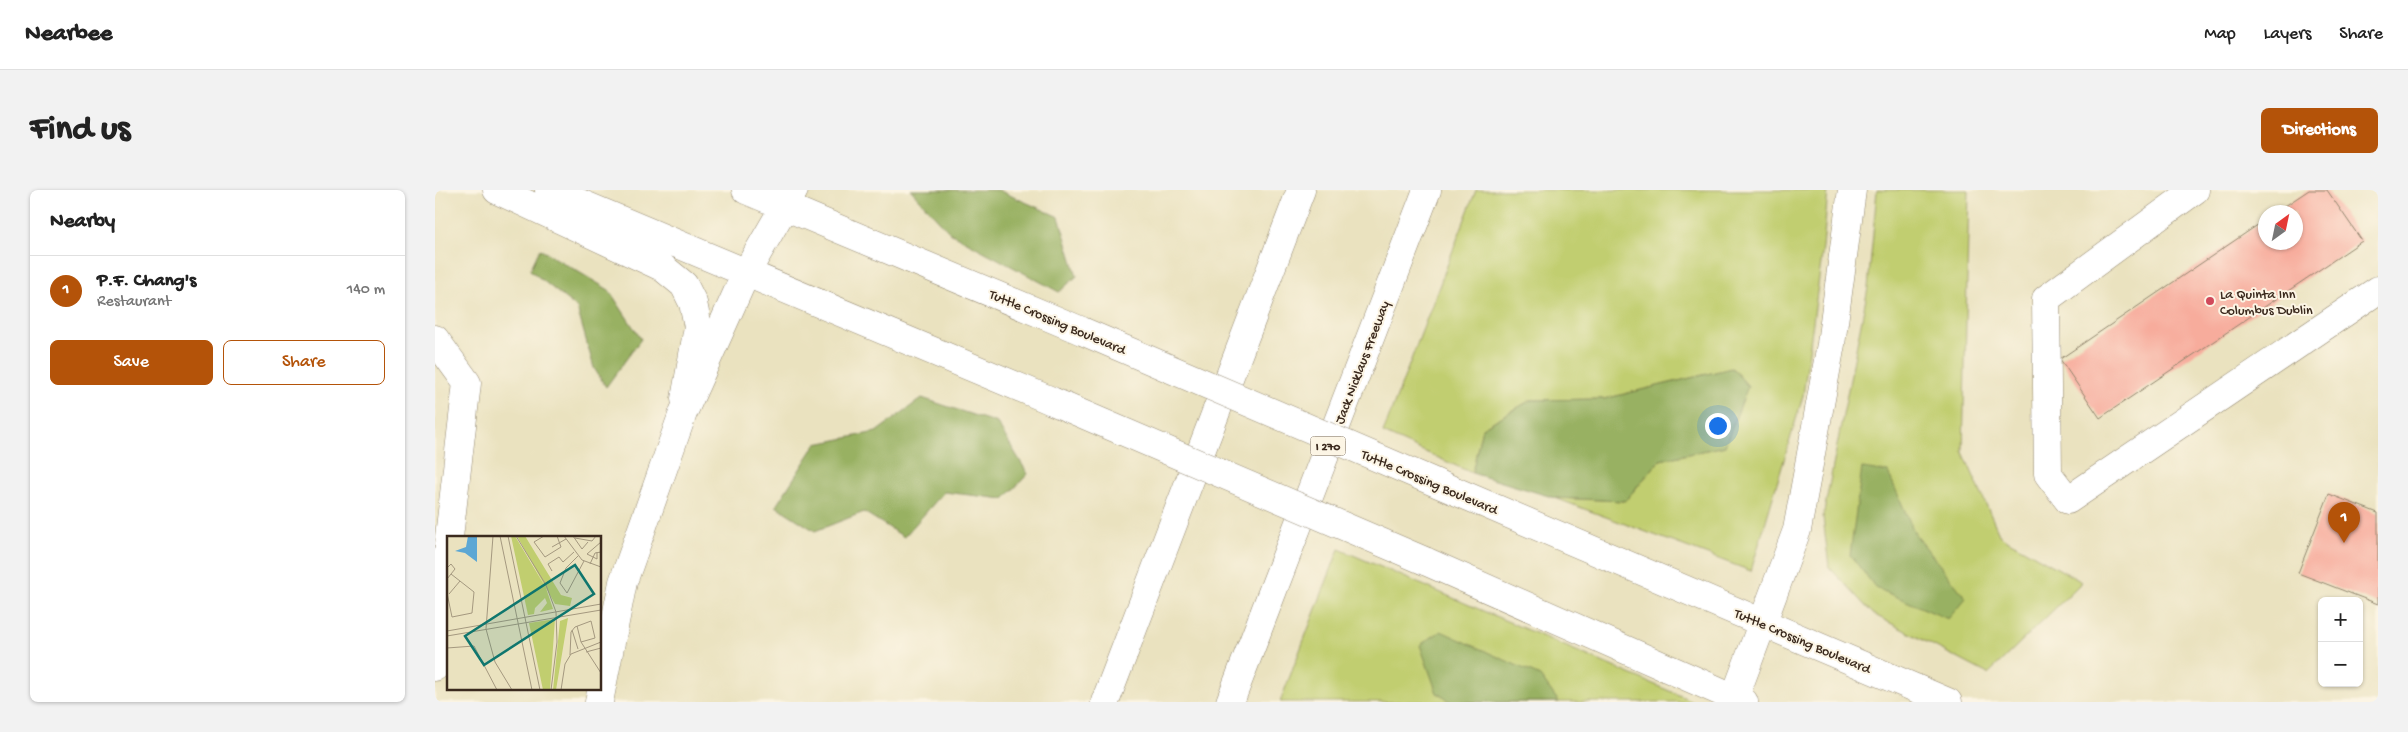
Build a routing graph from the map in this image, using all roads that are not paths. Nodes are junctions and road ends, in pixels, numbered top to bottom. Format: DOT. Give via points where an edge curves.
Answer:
graph roads {
  1 [pos="497,190"];
  2 [pos="549,190"];
  3 [pos="746,190"];
  4 [pos="1301,190"];
  5 [pos="1427,190"];
  6 [pos="1852,190"];
  7 [pos="2195,190"];
  8 [pos="789,198"];
  9 [pos="746,273"];
  10 [pos="2378,290"];
  11 [pos="435,339"];
  12 [pos="683,413"];
  13 [pos="449,536"];
  14 [pos="447,562"];
  15 [pos="1764,623"];
  16 [pos="435,667"];
  17 [pos="1738,701"];
  18 [pos="599,702"];
  19 [pos="1105,702"];
  20 [pos="1230,702"];
  21 [pos="1948,702"];
  1 -- 12 [label="main road" via="661,267 684,284 698,327"];
  2 -- 9 [label="main road"];
  3 -- 8 [label="main road, Tuttle Crossing Boulevard"];
  4 -- 19 [label="main road"];
  5 -- 20 [label="main road, Jack Nicklaus Freeway / I 270"];
  6 -- 15 [label="main road" via="1831,344 1797,530"];
  7 -- 10 [label="main road" via="2046,299 2048,474 2068,500"];
  8 -- 9 [label="main road"];
  8 -- 15 [label="main road, Tuttle Crossing Boulevard, bridge" via="1082,331"];
  9 -- 12 [label="main road"];
  9 -- 17 [label="main road, bridge" via="1052,401"];
  11 -- 13 [label="main road" via="467,384"];
  12 -- 18 [label="main road" via="623,582"];
  14 -- 16 [label="main road"];
  15 -- 17 [label="main road"];
  15 -- 21 [label="main road, Tuttle Crossing Boulevard"];
}
